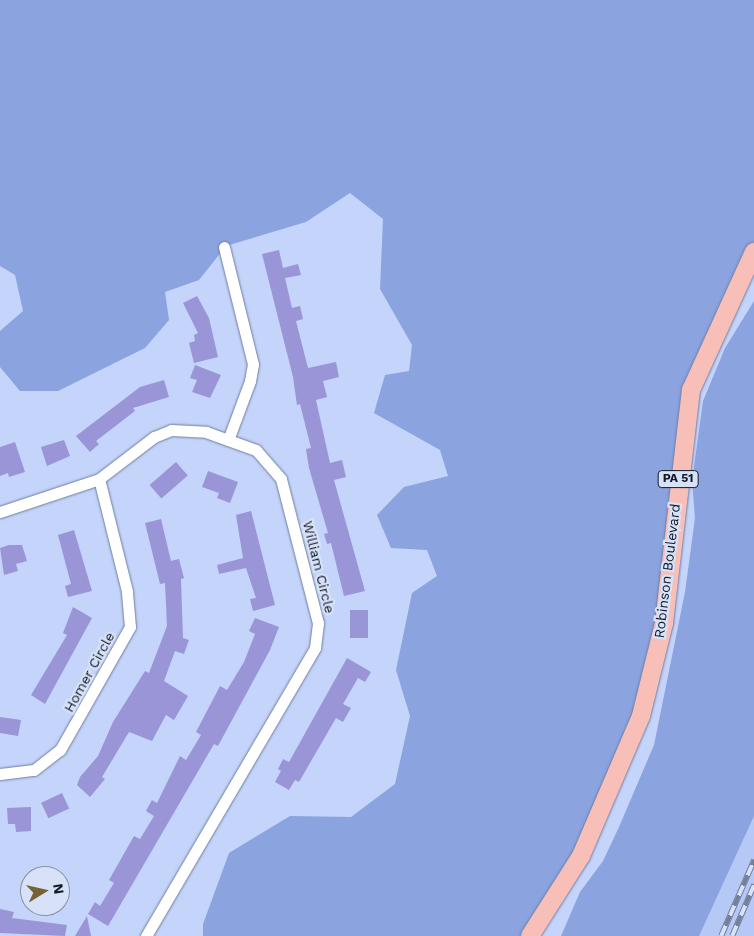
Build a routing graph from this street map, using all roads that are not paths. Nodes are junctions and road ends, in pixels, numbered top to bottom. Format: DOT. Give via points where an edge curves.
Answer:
graph roads {
  1 [pos="224,247"];
  2 [pos="754,252"];
  3 [pos="228,440"];
  4 [pos="99,479"];
  5 [pos="0,512"];
  6 [pos="0,774"];
  7 [pos="146,936"];
  8 [pos="530,936"];
  1 -- 3 [label="street" via="253,364"];
  2 -- 8 [label="main road, Robinson Boulevard / PA 51" via="691,390 664,623 641,716 581,856"];
  3 -- 4 [label="street, William Circle" via="188,428 171,430 154,437"];
  3 -- 7 [label="street, William Circle" via="256,450 281,479 318,635 309,659"];
  4 -- 5 [label="street, William Circle"];
  4 -- 6 [label="street, Homer Circle" via="127,591 130,627 60,750 34,770"];
}
